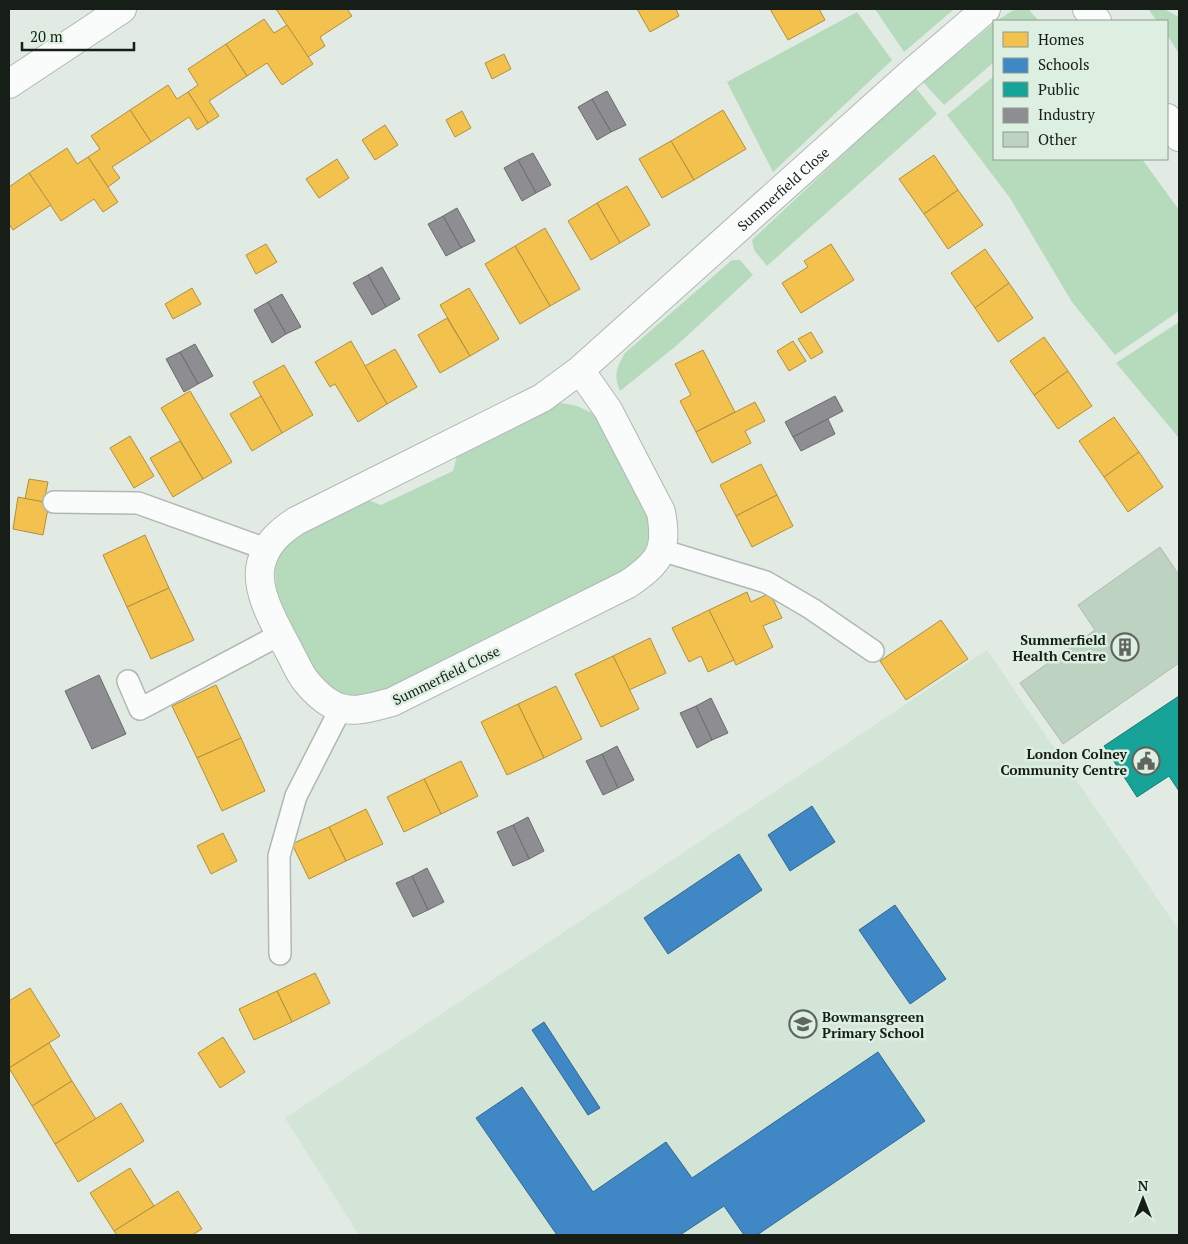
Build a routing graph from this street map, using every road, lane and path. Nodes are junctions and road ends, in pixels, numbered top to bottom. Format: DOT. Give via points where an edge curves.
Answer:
graph roads {
  1 [pos="122,9"];
  2 [pos="986,9"];
  3 [pos="1087,9"];
  4 [pos="1096,20"];
  5 [pos="9,84"];
  6 [pos="1168,120"];
  7 [pos="1179,136"];
  8 [pos="580,370"];
  9 [pos="54,502"];
  10 [pos="266,549"];
  11 [pos="661,550"];
  12 [pos="281,634"];
  13 [pos="873,651"];
  14 [pos="128,681"];
  15 [pos="341,708"];
  16 [pos="280,954"];
  1 -- 5 [label="street"];
  2 -- 8 [label="street, Summerfield Close"];
  3 -- 4 [label="street"];
  6 -- 7 [label="street"];
  8 -- 10 [label="street, Summerfield Close" via="542,398 296,521 280,531"];
  8 -- 11 [label="street, Summerfield Close" via="608,410 661,512 664,529"];
  9 -- 10 [label="lane" via="138,503"];
  10 -- 12 [label="street, Summerfield Close" via="260,565 261,585 268,610"];
  11 -- 13 [label="lane" via="766,582"];
  11 -- 15 [label="street, Summerfield Close" via="658,560 628,584 400,698 365,710"];
  12 -- 14 [label="lane" via="140,709"];
  12 -- 15 [label="street, Summerfield Close" via="303,678 319,695"];
  15 -- 16 [label="lane" via="296,796 279,856"];
}
